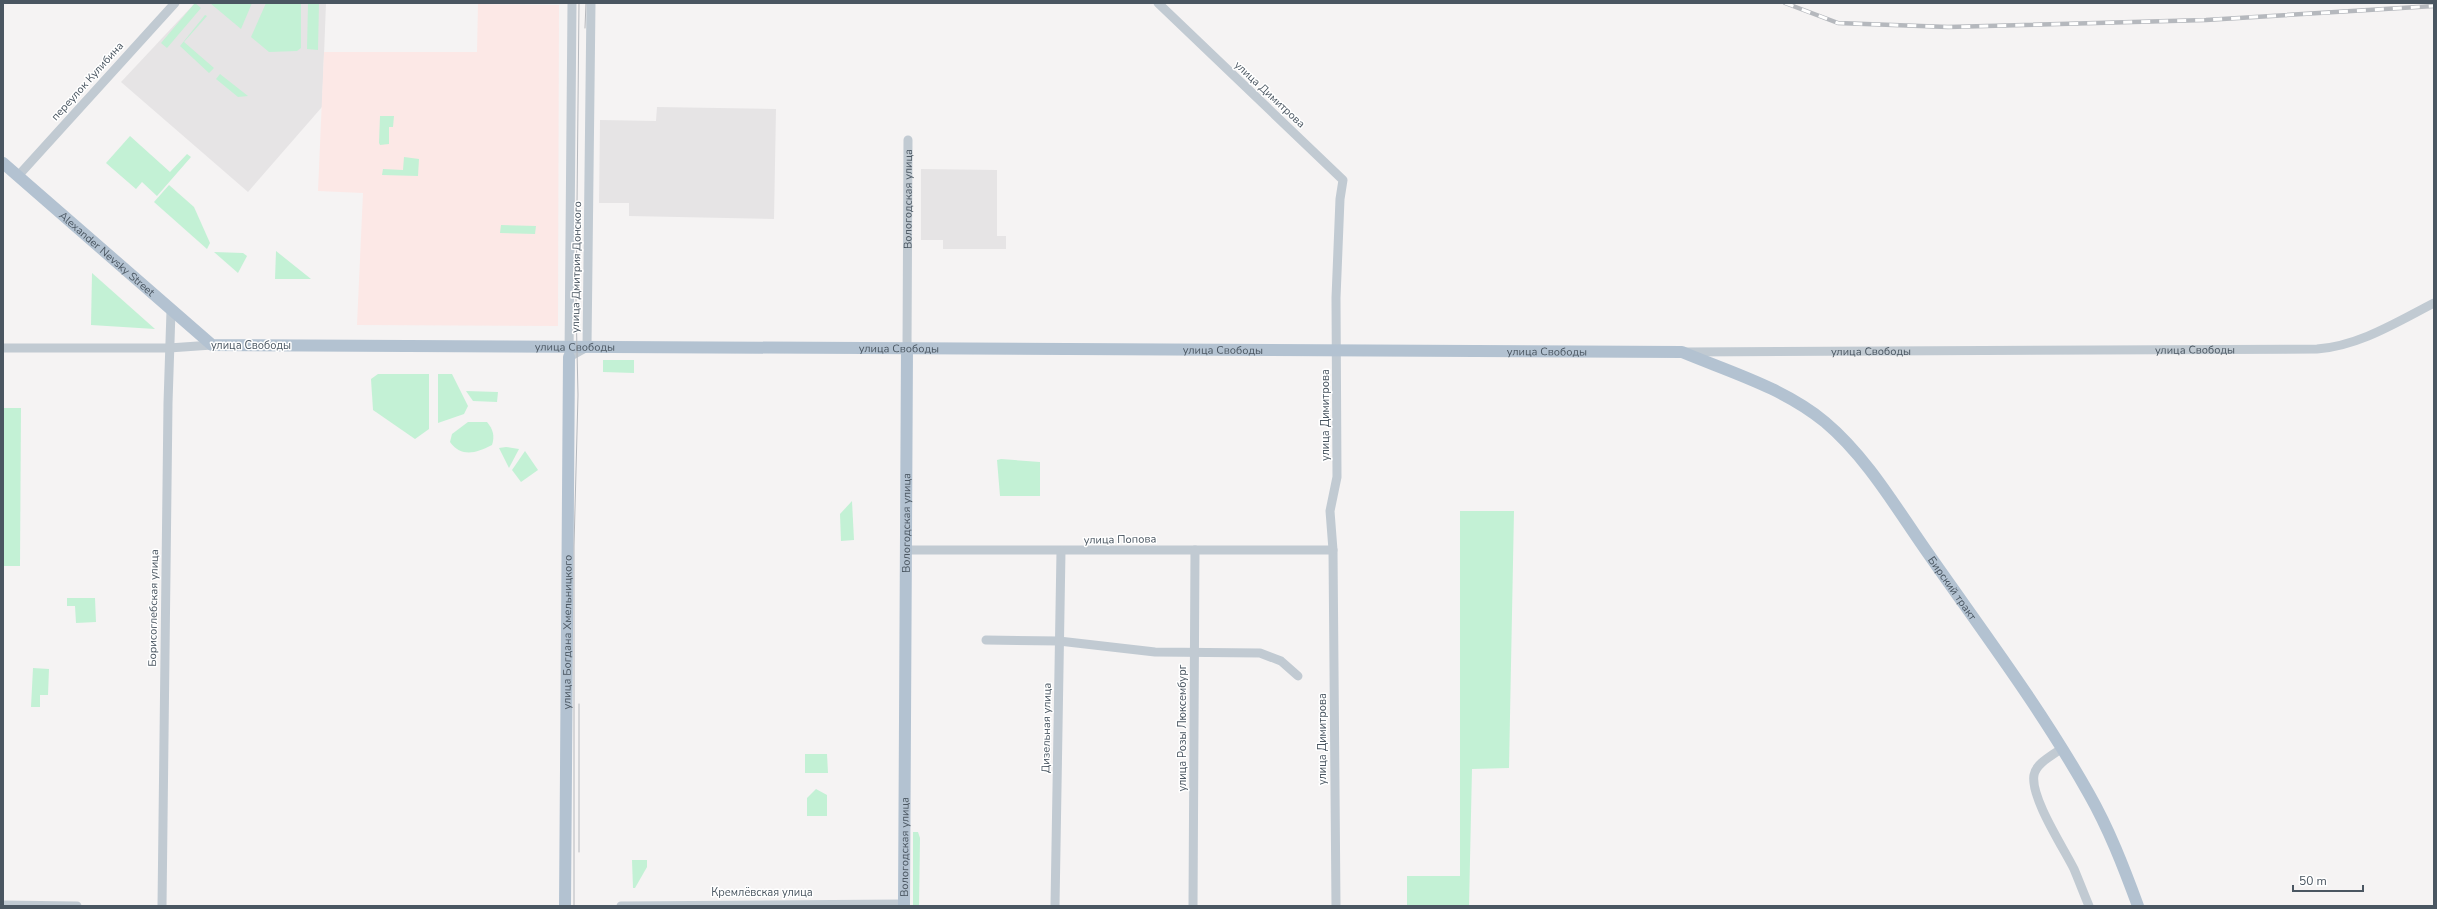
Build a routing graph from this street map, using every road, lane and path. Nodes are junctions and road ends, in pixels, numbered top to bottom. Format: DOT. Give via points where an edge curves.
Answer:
graph roads {
  1 [pos="175,3"];
  2 [pos="572,3"];
  3 [pos="591,3"];
  4 [pos="1158,3"];
  5 [pos="908,140"];
  6 [pos="3,163"];
  7 [pos="18,176"];
  8 [pos="2434,303"];
  9 [pos="172,311"];
  10 [pos="212,344"];
  11 [pos="587,347"];
  12 [pos="3,348"];
  13 [pos="169,348"];
  14 [pos="907,348"];
  15 [pos="569,352"];
  16 [pos="1336,352"];
  17 [pos="1682,352"];
  18 [pos="906,550"];
  19 [pos="1195,550"];
  20 [pos="1333,550"];
  21 [pos="1060,551"];
  22 [pos="986,640"];
  23 [pos="1059,641"];
  24 [pos="1194,652"];
  25 [pos="1298,676"];
  26 [pos="2062,748"];
  27 [pos="3,905"];
  28 [pos="904,905"];
  29 [pos="77,906"];
  30 [pos="162,906"];
  31 [pos="565,906"];
  32 [pos="621,906"];
  33 [pos="1055,906"];
  34 [pos="1193,906"];
  35 [pos="1336,906"];
  36 [pos="2089,906"];
  37 [pos="2138,906"];
  1 -- 7 [label="street, переулок Кулибина"];
  2 -- 15 [label="street, улица Дмитрия Донского"];
  3 -- 11 [label="street, улица Дмитрия Донского"];
  4 -- 16 [label="street, улица Димитрова" via="1343,180 1340,199"];
  5 -- 14 [label="street, Вологодская улица"];
  6 -- 7 [label="main road, Alexander Nevsky Street"];
  7 -- 9 [label="main road, Alexander Nevsky Street"];
  8 -- 17 [label="street, улица Свободы" via="2365,337 2332,348 2317,349"];
  9 -- 10 [label="main road, Alexander Nevsky Street"];
  9 -- 13 [label="street, Борисоглебская улица"];
  10 -- 13 [label="street, улица Свободы"];
  10 -- 15 [label="main road, улица Свободы"];
  11 -- 14 [label="main road, улица Свободы"];
  11 -- 15 [label="main road, улица Свободы"];
  12 -- 13 [label="street, улица Свободы"];
  13 -- 30 [label="street, Борисоглебская улица"];
  14 -- 16 [label="main road, улица Свободы"];
  14 -- 18 [label="main road, Вологодская улица"];
  15 -- 31 [label="main road, улица Богдана Хмельницкого"];
  16 -- 17 [label="main road, улица Свободы"];
  16 -- 20 [label="street, улица Димитрова" via="1337,477 1330,511"];
  17 -- 26 [label="main road, Бирский тракт" via="1761,384 1792,400 1824,421 1842,438 1873,475 2008,665"];
  18 -- 21 [label="street, улица Попова"];
  18 -- 28 [label="main road, Вологодская улица"];
  19 -- 20 [label="street, улица Попова"];
  19 -- 21 [label="street, улица Попова"];
  19 -- 24 [label="street, улица Розы Люксембург"];
  20 -- 35 [label="street, улица Димитрова"];
  21 -- 23 [label="street, Дизельная улица"];
  22 -- 23 [label="street"];
  23 -- 24 [label="street" via="1155,652"];
  23 -- 33 [label="street, Дизельная улица"];
  24 -- 25 [label="street" via="1260,653 1281,661"];
  24 -- 34 [label="street, улица Розы Люксембург"];
  26 -- 36 [label="street" via="2039,765 2034,774 2033,787"];
  26 -- 37 [label="main road, Бирский тракт" via="2108,830"];
  27 -- 29 [label="street"];
  28 -- 32 [label="street, Кремлёвская улица"];
}
